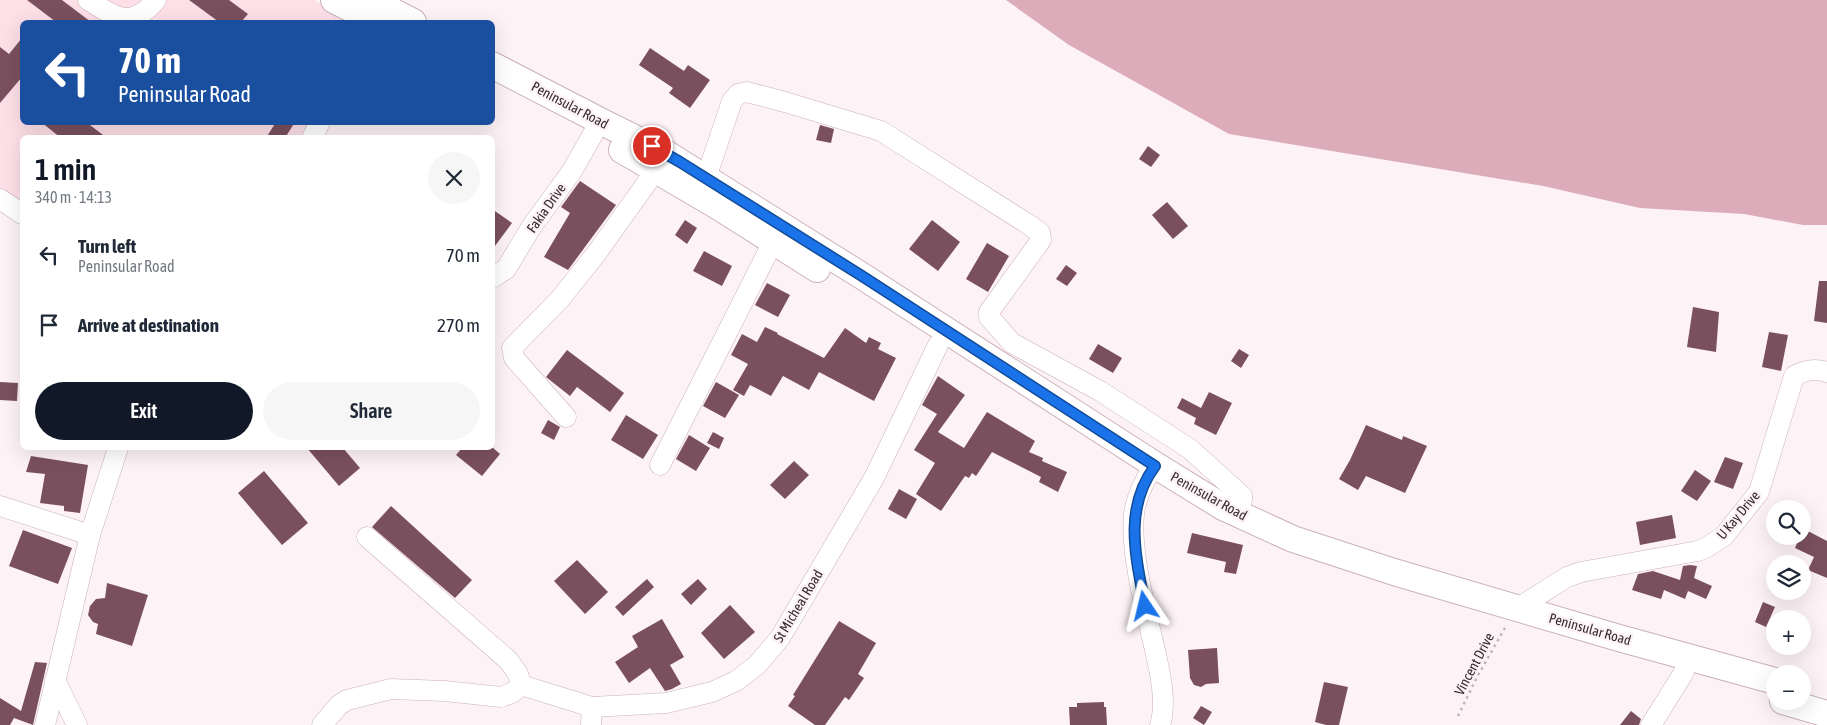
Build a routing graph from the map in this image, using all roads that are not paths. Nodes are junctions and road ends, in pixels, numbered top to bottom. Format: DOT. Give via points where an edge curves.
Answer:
graph roads {
  1 [pos="88,0"];
  2 [pos="156,0"];
  3 [pos="334,0"];
  4 [pos="371,0"];
  5 [pos="372,20"];
  6 [pos="409,20"];
  7 [pos="495,67"];
  8 [pos="495,85"];
  9 [pos="593,134"];
  10 [pos="662,162"];
  11 [pos="706,178"];
  12 [pos="0,199"];
  13 [pos="20,213"];
  14 [pos="773,242"];
  15 [pos="495,276"];
  16 [pos="938,345"];
  17 [pos="1827,372"];
  18 [pos="566,417"];
  19 [pos="117,450"];
  20 [pos="660,465"];
  21 [pos="1150,472"];
  22 [pos="0,506"];
  23 [pos="1236,513"];
  24 [pos="90,535"];
  25 [pos="367,537"];
  26 [pos="1513,615"];
  27 [pos="1684,672"];
  28 [pos="1766,679"];
  29 [pos="55,680"];
  30 [pos="521,685"];
  31 [pos="1811,692"];
  32 [pos="1766,696"];
  33 [pos="1827,696"];
  34 [pos="1811,709"];
  35 [pos="1827,714"];
  36 [pos="592,716"];
  37 [pos="46,725"];
  38 [pos="77,725"];
  39 [pos="322,725"];
  40 [pos="1160,725"];
  41 [pos="1651,725"];
  1 -- 2 [label="street" via="111,15 126,18 138,17"];
  3 -- 5 [label="main road"];
  4 -- 6 [label="main road"];
  7 -- 10 [label="main road, Peninsular Road" via="606,124"];
  8 -- 9 [label="main road, Peninsular Road"];
  9 -- 10 [label="main road, Peninsular Road"];
  9 -- 15 [label="street, Fakia Drive" via="572,172 506,268"];
  10 -- 11 [label="main road, Peninsular Road"];
  10 -- 14 [label="main road, Peninsular Road"];
  10 -- 18 [label="street" via="560,299 512,348 514,358"];
  11 -- 21 [label="main road, Peninsular Road" via="862,276"];
  11 -- 23 [label="street" via="732,101 738,94 747,92 881,130 1040,233 1041,240 989,312 1012,343 1100,391 1190,449 1242,496"];
  12 -- 13 [label="street"];
  14 -- 16 [label="main road, Peninsular Road"];
  14 -- 20 [label="street"];
  16 -- 21 [label="main road, Peninsular Road"];
  16 -- 36 [label="street, St Micheal Road" via="874,478 780,638 757,665 736,681 712,692"];
  17 -- 26 [label="street, U Kay Drive" via="1818,369 1794,376 1759,492 1724,536 1698,551 1567,577"];
  19 -- 24 [label="street"];
  21 -- 23 [label="main road, Peninsular Road"];
  21 -- 26 [label="main road, Peninsular Road" via="1212,521 1291,554 1388,587"];
  21 -- 40 [label="street" via="1134,513 1135,548 1161,675"];
  22 -- 24 [label="street"];
  23 -- 26 [label="main road, Peninsular Road" via="1293,539"];
  24 -- 29 [label="street"];
  25 -- 30 [label="street" via="509,661"];
  26 -- 27 [label="main road, Peninsular Road"];
  26 -- 28 [label="main road, Peninsular Road" via="1619,638"];
  27 -- 32 [label="main road, Peninsular Road"];
  27 -- 41 [label="street"];
  29 -- 37 [label="street"];
  29 -- 38 [label="street"];
  30 -- 36 [label="street, St Micheal Road"];
  30 -- 39 [label="street" via="501,697 391,689 347,700"];
  31 -- 33 [label="main road"];
  34 -- 35 [label="main road"];
}
